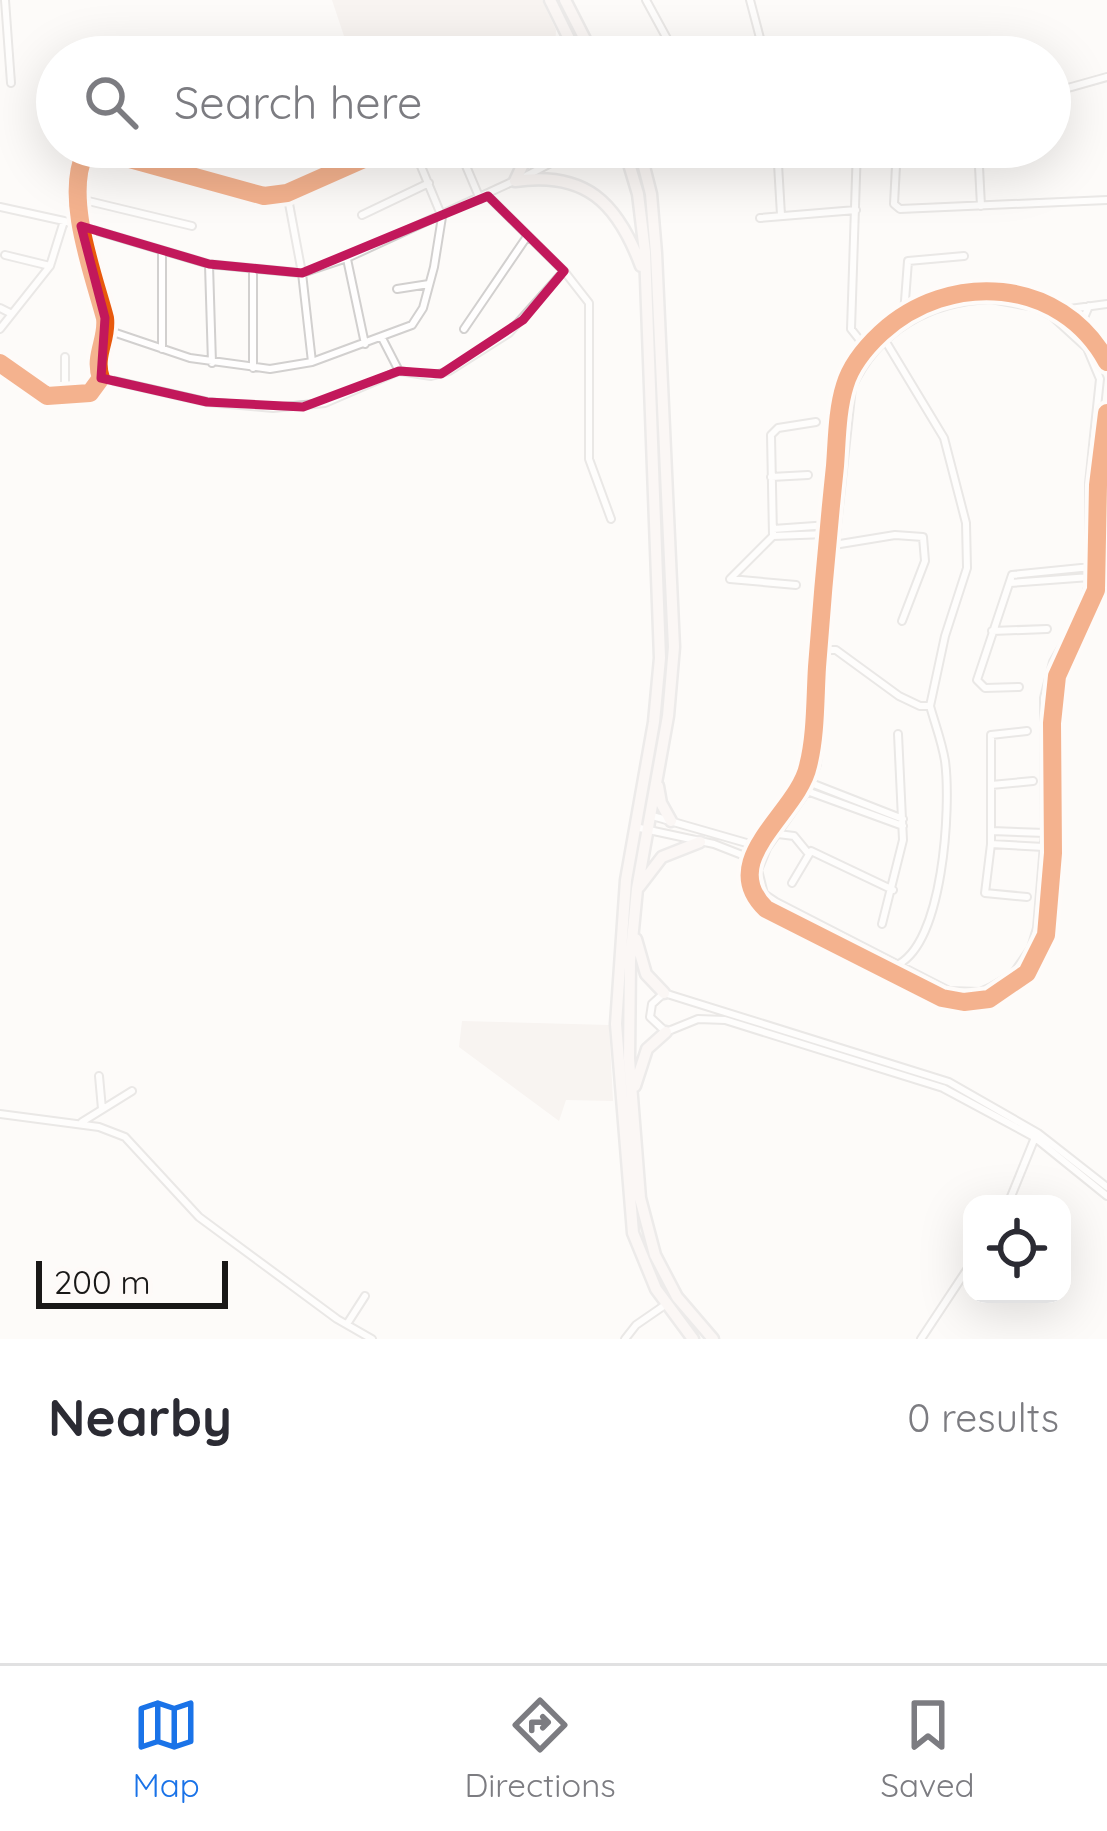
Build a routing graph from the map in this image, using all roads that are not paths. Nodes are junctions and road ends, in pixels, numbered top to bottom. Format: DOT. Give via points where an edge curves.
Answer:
graph roads {
  1 [pos="5,0"];
  2 [pos="550,0"];
  3 [pos="565,0"];
  4 [pos="646,0"];
  5 [pos="750,0"];
  6 [pos="6,12"];
  7 [pos="0,29"];
  8 [pos="581,32"];
  9 [pos="567,36"];
  10 [pos="572,36"];
  11 [pos="583,36"];
  12 [pos="666,36"];
  13 [pos="759,36"];
  14 [pos="0,64"];
  15 [pos="10,66"];
  16 [pos="1107,77"];
  17 [pos="11,83"];
  18 [pos="1071,87"];
  19 [pos="81,168"];
  20 [pos="160,168"];
  21 [pos="344,168"];
  22 [pos="422,168"];
  23 [pos="469,168"];
  24 [pos="520,168"];
  25 [pos="540,168"];
  26 [pos="631,168"];
  27 [pos="644,168"];
  28 [pos="779,168"];
  29 [pos="857,168"];
  30 [pos="896,168"];
  31 [pos="979,168"];
  32 [pos="514,181"];
  33 [pos="428,183"];
  34 [pos="287,193"];
  35 [pos="484,198"];
  36 [pos="80,199"];
  37 [pos="1107,200"];
  38 [pos="0,206"];
  39 [pos="980,206"];
  40 [pos="856,210"];
  41 [pos="362,215"];
  42 [pos="781,215"];
  43 [pos="442,218"];
  44 [pos="760,218"];
  45 [pos="64,221"];
  46 [pos="80,226"];
  47 [pos="192,226"];
  48 [pos="526,237"];
  49 [pos="162,252"];
  50 [pos="5,255"];
  51 [pos="964,256"];
  52 [pos="347,258"];
  53 [pos="209,265"];
  54 [pos="50,266"];
  55 [pos="253,271"];
  56 [pos="564,272"];
  57 [pos="302,273"];
  58 [pos="645,276"];
  59 [pos="430,284"];
  60 [pos="906,284"];
  61 [pos="397,289"];
  62 [pos="1107,304"];
  63 [pos="920,306"];
  64 [pos="1089,306"];
  65 [pos="0,308"];
  66 [pos="1061,310"];
  67 [pos="12,314"];
  68 [pos="904,315"];
  69 [pos="1080,327"];
  70 [pos="0,329"];
  71 [pos="464,329"];
  72 [pos="106,330"];
  73 [pos="883,336"];
  74 [pos="382,338"];
  75 [pos="365,344"];
  76 [pos="866,348"];
  77 [pos="161,349"];
  78 [pos="65,357"];
  79 [pos="312,362"];
  80 [pos="1107,362"];
  81 [pos="0,363"];
  82 [pos="212,363"];
  83 [pos="253,368"];
  84 [pos="399,371"];
  85 [pos="100,378"];
  86 [pos="65,397"];
  87 [pos="1107,413"];
  88 [pos="816,422"];
  89 [pos="808,475"];
  90 [pos="771,477"];
  91 [pos="610,519"];
  92 [pos="831,528"];
  93 [pos="773,532"];
  94 [pos="834,545"];
  95 [pos="1091,567"];
  96 [pos="1090,577"];
  97 [pos="1010,583"];
  98 [pos="796,585"];
  99 [pos="902,621"];
  100 [pos="1047,629"];
  101 [pos="992,631"];
  102 [pos="824,650"];
  103 [pos="1019,687"];
  104 [pos="930,706"];
  105 [pos="1027,731"];
  106 [pos="898,734"];
  107 [pos="658,774"];
  108 [pos="1033,781"];
  109 [pos="992,785"];
  110 [pos="809,787"];
  111 [pos="644,813"];
  112 [pos="671,821"];
  113 [pos="903,823"];
  114 [pos="641,829"];
  115 [pos="992,831"];
  116 [pos="719,833"];
  117 [pos="1045,833"];
  118 [pos="776,834"];
  119 [pos="700,842"];
  120 [pos="992,844"];
  121 [pos="715,845"];
  122 [pos="762,847"];
  123 [pos="1044,847"];
  124 [pos="808,853"];
  125 [pos="756,860"];
  126 [pos="792,883"];
  127 [pos="638,889"];
  128 [pos="893,890"];
  129 [pos="1027,897"];
  130 [pos="882,924"];
  131 [pos="634,931"];
  132 [pos="896,966"];
  133 [pos="664,993"];
  134 [pos="666,1032"];
  135 [pos="99,1076"];
  136 [pos="132,1091"];
  137 [pos="633,1095"];
  138 [pos="102,1109"];
  139 [pos="0,1114"];
  140 [pos="79,1124"];
  141 [pos="1036,1135"];
  142 [pos="1107,1192"];
  143 [pos="1012,1195"];
  144 [pos="963,1276"];
  145 [pos="364,1297"];
  146 [pos="665,1305"];
  147 [pos="346,1324"];
  148 [pos="356,1335"];
  149 [pos="372,1339"];
  150 [pos="625,1339"];
  151 [pos="693,1339"];
  152 [pos="713,1339"];
  153 [pos="921,1339"];
  1 -- 6 [label="street"];
  2 -- 9 [label="main road"];
  3 -- 8 [label="main road"];
  4 -- 12 [label="street"];
  5 -- 13 [label="street"];
  6 -- 7 [label="street"];
  6 -- 15 [label="street"];
  8 -- 10 [label="main road"];
  8 -- 11 [label="main road"];
  14 -- 15 [label="street"];
  15 -- 17 [label="street"];
  16 -- 18 [label="street"];
  19 -- 36 [label="street"];
  20 -- 34 [label="street" via="265,196"];
  21 -- 34 [label="street"];
  22 -- 33 [label="street"];
  23 -- 35 [label="street"];
  24 -- 32 [label="main road"];
  25 -- 32 [label="street"];
  26 -- 58 [label="main road"];
  27 -- 107 [label="main road" via="656,253 674,647"];
  28 -- 42 [label="street"];
  29 -- 40 [label="street"];
  30 -- 39 [label="street" via="899,209"];
  31 -- 39 [label="street"];
  32 -- 35 [label="street"];
  32 -- 58 [label="main road" via="547,176 584,188 622,223"];
  33 -- 41 [label="street"];
  33 -- 43 [label="street"];
  34 -- 57 [label="street"];
  35 -- 43 [label="street"];
  35 -- 48 [label="street"];
  36 -- 46 [label="street"];
  36 -- 47 [label="street"];
  37 -- 39 [label="street"];
  38 -- 45 [label="street"];
  40 -- 42 [label="street"];
  40 -- 76 [label="street" via="851,329"];
  42 -- 44 [label="street"];
  43 -- 52 [label="street"];
  43 -- 59 [label="street"];
  45 -- 46 [label="street"];
  45 -- 54 [label="street"];
  46 -- 49 [label="street"];
  46 -- 72 [label="street"];
  48 -- 56 [label="street"];
  48 -- 71 [label="street"];
  49 -- 53 [label="street"];
  49 -- 77 [label="street"];
  50 -- 54 [label="street"];
  51 -- 60 [label="street" via="908,261"];
  52 -- 57 [label="street"];
  52 -- 75 [label="street"];
  53 -- 55 [label="street"];
  53 -- 82 [label="street"];
  54 -- 67 [label="street"];
  55 -- 57 [label="street"];
  55 -- 83 [label="street"];
  56 -- 84 [label="street" via="509,333 449,371"];
  56 -- 91 [label="street" via="589,303 587,435"];
  57 -- 79 [label="street"];
  58 -- 111 [label="main road" via="661,639"];
  59 -- 61 [label="street"];
  59 -- 74 [label="street" via="416,322"];
  60 -- 63 [label="street"];
  60 -- 68 [label="street"];
  62 -- 64 [label="street"];
  63 -- 66 [label="street" via="993,291"];
  63 -- 68 [label="street"];
  64 -- 66 [label="street"];
  64 -- 69 [label="street"];
  65 -- 67 [label="street"];
  66 -- 69 [label="street"];
  67 -- 70 [label="street"];
  68 -- 73 [label="street"];
  69 -- 80 [label="street"];
  72 -- 77 [label="street"];
  72 -- 85 [label="street"];
  73 -- 76 [label="street"];
  73 -- 92 [label="street" via="852,387"];
  73 -- 95 [label="street" via="954,302 991,299 1036,308 1076,334 1100,379 1089,483"];
  73 -- 104 [label="street" via="944,438 969,548"];
  74 -- 75 [label="street"];
  74 -- 84 [label="street"];
  75 -- 79 [label="street"];
  76 -- 92 [label="street" via="845,384"];
  77 -- 82 [label="street"];
  78 -- 86 [label="street"];
  79 -- 83 [label="street"];
  81 -- 86 [label="street" via="37,392"];
  82 -- 83 [label="street"];
  84 -- 85 [label="street" via="325,403 273,409"];
  85 -- 86 [label="street" via="90,393"];
  87 -- 125 [label="street" via="1096,590 1054,690 1046,935 1028,973 989,998 942,998 766,909 750,882"];
  88 -- 90 [label="street" via="775,430"];
  89 -- 90 [label="street"];
  90 -- 93 [label="street"];
  92 -- 93 [label="street"];
  92 -- 94 [label="street"];
  92 -- 122 [label="street" via="808,766"];
  93 -- 98 [label="street" via="730,578"];
  94 -- 99 [label="street" via="923,537 925,561"];
  94 -- 102 [label="street"];
  95 -- 96 [label="street"];
  95 -- 97 [label="street" via="1012,575"];
  96 -- 97 [label="street"];
  96 -- 117 [label="street" via="1047,686"];
  97 -- 101 [label="street"];
  100 -- 101 [label="street"];
  101 -- 103 [label="street" via="976,680 985,688"];
  102 -- 104 [label="street" via="836,650 911,703"];
  102 -- 110 [label="street"];
  104 -- 132 [label="street" via="945,763 938,894 909,958"];
  105 -- 109 [label="street" via="991,735"];
  106 -- 113 [label="street"];
  107 -- 111 [label="main road"];
  107 -- 112 [label="main road"];
  108 -- 109 [label="street"];
  109 -- 115 [label="street"];
  110 -- 113 [label="street"];
  110 -- 118 [label="street"];
  111 -- 112 [label="street"];
  111 -- 114 [label="main road"];
  112 -- 116 [label="street"];
  113 -- 128 [label="street"];
  114 -- 119 [label="street"];
  114 -- 127 [label="main road"];
  114 -- 146 [label="main road" via="619,950 616,1024 633,1233"];
  115 -- 117 [label="street"];
  115 -- 120 [label="street"];
  116 -- 121 [label="street"];
  116 -- 122 [label="street"];
  117 -- 123 [label="street"];
  118 -- 122 [label="street"];
  118 -- 124 [label="street" via="794,836"];
  119 -- 121 [label="street"];
  119 -- 127 [label="main road" via="662,857"];
  120 -- 123 [label="street"];
  120 -- 129 [label="street" via="985,893"];
  121 -- 125 [label="street"];
  122 -- 125 [label="street"];
  123 -- 132 [label="street" via="1037,928 1013,974 966,993"];
  124 -- 126 [label="street"];
  124 -- 128 [label="street"];
  125 -- 132 [label="street" via="764,894"];
  127 -- 131 [label="main road"];
  128 -- 130 [label="street"];
  131 -- 133 [label="main road" via="646,974"];
  131 -- 137 [label="main road"];
  133 -- 134 [label="street" via="649,1011"];
  133 -- 141 [label="street" via="949,1082"];
  134 -- 137 [label="main road" via="643,1056"];
  134 -- 141 [label="street" via="698,1019 724,1020 944,1088"];
  135 -- 138 [label="street"];
  136 -- 138 [label="street"];
  137 -- 152 [label="main road" via="640,1198 655,1255"];
  138 -- 140 [label="street"];
  139 -- 140 [label="street"];
  140 -- 147 [label="street" via="134,1142 199,1216"];
  141 -- 142 [label="street"];
  141 -- 143 [label="street"];
  144 -- 153 [label="street"];
  145 -- 147 [label="street"];
  146 -- 150 [label="street"];
  146 -- 151 [label="main road"];
  147 -- 148 [label="street"];
  148 -- 149 [label="street"];
}
